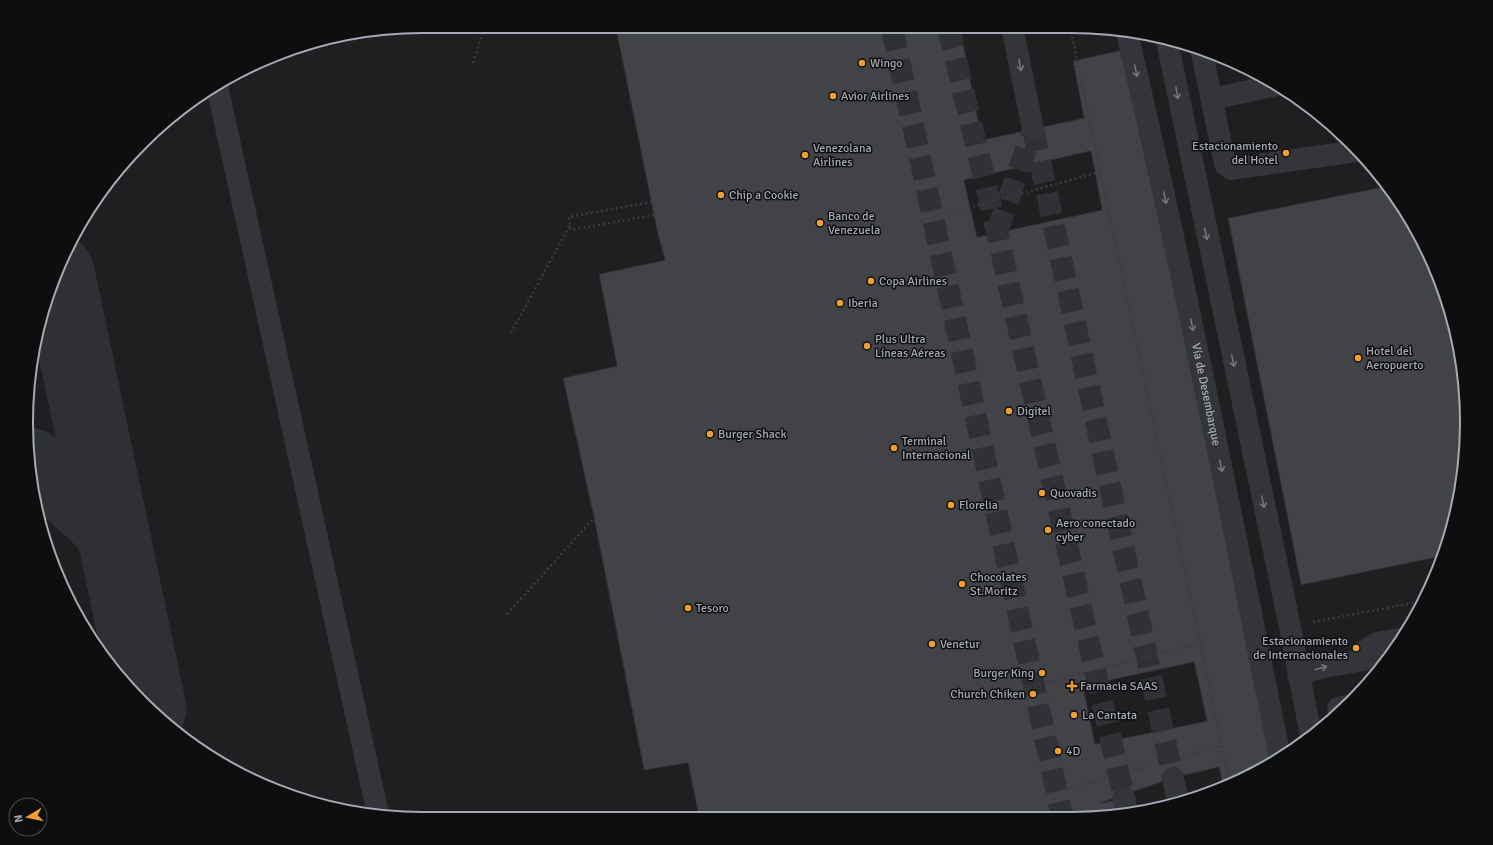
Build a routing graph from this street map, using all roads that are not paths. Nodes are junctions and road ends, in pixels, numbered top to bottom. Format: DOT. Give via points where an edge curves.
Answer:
graph roads {
  1 [pos="1013,33"];
  2 [pos="1129,37"];
  3 [pos="1168,45"];
  4 [pos="1203,57"];
  5 [pos="1268,87"];
  6 [pos="218,91"];
  7 [pos="1212,99"];
  8 [pos="1033,129"];
  9 [pos="1350,152"];
  10 [pos="1393,641"];
  11 [pos="1382,657"];
  12 [pos="1345,663"];
  13 [pos="1373,668"];
  14 [pos="1298,675"];
  15 [pos="1310,730"];
  16 [pos="1279,751"];
  17 [pos="1175,768"];
  18 [pos="1178,797"];
  19 [pos="377,809"];
  1 -- 8 [label="lane, one-way"];
  2 -- 16 [label="lane, Vía de Desembarque, one-way" via="1250,602"];
  3 -- 14 [label="lane, one-way"];
  4 -- 7 [label="lane"];
  5 -- 7 [label="lane"];
  6 -- 19 [label="lane"];
  7 -- 9 [label="lane" via="1225,164 1231,169"];
  10 -- 12 [label="lane" via="1377,644"];
  11 -- 12 [label="lane"];
  12 -- 13 [label="lane"];
  14 -- 12 [label="lane, one-way"];
  14 -- 15 [label="lane"];
  17 -- 18 [label="lane"];
}
